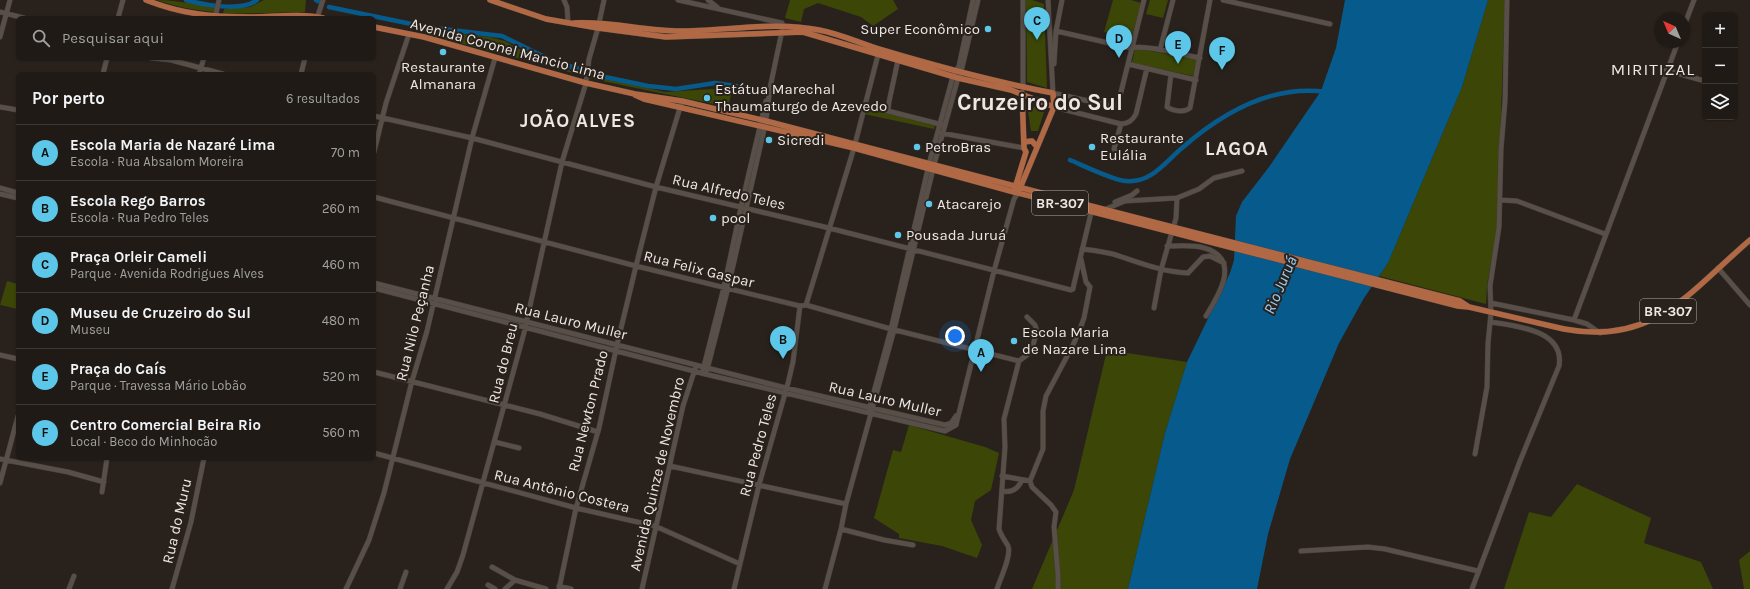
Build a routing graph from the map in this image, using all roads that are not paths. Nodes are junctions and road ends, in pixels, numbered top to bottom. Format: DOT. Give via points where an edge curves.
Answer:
graph roads {
  1 [pos="10,0"];
  2 [pos="123,0"];
  3 [pos="146,0"];
  4 [pos="323,0"];
  5 [pos="490,0"];
  6 [pos="564,0"];
  7 [pos="604,0"];
  8 [pos="678,0"];
  9 [pos="708,0"];
  10 [pos="973,0"];
  11 [pos="978,0"];
  12 [pos="1023,0"];
  13 [pos="1048,0"];
  14 [pos="1062,0"];
  15 [pos="1144,0"];
  16 [pos="1173,0"];
  17 [pos="1210,0"];
  18 [pos="1224,0"];
  19 [pos="1507,0"];
  20 [pos="1694,0"];
  21 [pos="218,4"];
  22 [pos="724,10"];
  23 [pos="0,12"];
  24 [pos="1689,12"];
  25 [pos="7,13"];
  26 [pos="17,16"];
  27 [pos="119,16"];
  28 [pos="208,16"];
  29 [pos="216,16"];
  30 [pos="320,16"];
  31 [pos="571,22"];
  32 [pos="1330,24"];
  33 [pos="599,26"];
  34 [pos="376,27"];
  35 [pos="782,27"];
  36 [pos="1056,30"];
  37 [pos="408,34"];
  38 [pos="0,37"];
  39 [pos="1131,48"];
  40 [pos="1675,48"];
  41 [pos="1160,50"];
  42 [pos="879,52"];
  43 [pos="495,58"];
  44 [pos="1200,58"];
  45 [pos="106,60"];
  46 [pos="171,60"];
  47 [pos="203,60"];
  48 [pos="304,60"];
  49 [pos="898,60"];
  50 [pos="1128,64"];
  51 [pos="200,67"];
  52 [pos="1146,68"];
  53 [pos="1666,70"];
  54 [pos="104,72"];
  55 [pos="199,72"];
  56 [pos="216,72"];
  57 [pos="302,72"];
  58 [pos="957,74"];
  59 [pos="1171,74"];
  60 [pos="1053,80"];
  61 [pos="1196,80"];
  62 [pos="1701,80"];
  63 [pos="586,83"];
  64 [pos="1023,87"];
  65 [pos="1053,93"];
  66 [pos="635,94"];
  67 [pos="1022,95"];
  68 [pos="682,101"];
  69 [pos="864,106"];
  70 [pos="0,107"];
  71 [pos="1054,107"];
  72 [pos="680,108"];
  73 [pos="16,110"];
  74 [pos="888,111"];
  75 [pos="376,116"];
  76 [pos="382,118"];
  77 [pos="763,124"];
  78 [pos="1120,124"];
  79 [pos="943,125"];
  80 [pos="941,133"];
  81 [pos="472,138"];
  82 [pos="376,144"];
  83 [pos="854,146"];
  84 [pos="1025,147"];
  85 [pos="1036,149"];
  86 [pos="1112,158"];
  87 [pos="562,162"];
  88 [pos="932,167"];
  89 [pos="1242,171"];
  90 [pos="1018,186"];
  91 [pos="656,187"];
  92 [pos="0,188"];
  93 [pos="1137,191"];
  94 [pos="16,192"];
  95 [pos="1016,193"];
  96 [pos="0,194"];
  97 [pos="16,198"];
  98 [pos="376,198"];
  99 [pos="1177,198"];
  100 [pos="1501,200"];
  101 [pos="743,208"];
  102 [pos="1092,209"];
  103 [pos="1110,212"];
  104 [pos="453,218"];
  105 [pos="828,228"];
  106 [pos="1605,234"];
  107 [pos="1750,240"];
  108 [pos="546,242"];
  109 [pos="1167,246"];
  110 [pos="1082,249"];
  111 [pos="912,250"];
  112 [pos="1081,258"];
  113 [pos="1224,263"];
  114 [pos="636,266"];
  115 [pos="1718,268"];
  116 [pos="1162,270"];
  117 [pos="994,271"];
  118 [pos="376,284"];
  119 [pos="726,287"];
  120 [pos="376,289"];
  121 [pos="434,298"];
  122 [pos="1491,303"];
  123 [pos="433,304"];
  124 [pos="806,305"];
  125 [pos="1750,305"];
  126 [pos="800,306"];
  127 [pos="1154,308"];
  128 [pos="1206,316"];
  129 [pos="1027,317"];
  130 [pos="1574,320"];
  131 [pos="526,322"];
  132 [pos="1491,322"];
  133 [pos="526,327"];
  134 [pos="893,330"];
  135 [pos="1600,333"];
  136 [pos="570,336"];
  137 [pos="617,345"];
  138 [pos="974,349"];
  139 [pos="617,351"];
  140 [pos="0,355"];
  141 [pos="16,359"];
  142 [pos="1019,360"];
  143 [pos="696,365"];
  144 [pos="706,368"];
  145 [pos="694,371"];
  146 [pos="376,372"];
  147 [pos="704,374"];
  148 [pos="412,381"];
  149 [pos="786,388"];
  150 [pos="784,394"];
  151 [pos="505,406"];
  152 [pos="872,407"];
  153 [pos="870,414"];
  154 [pos="957,415"];
  155 [pos="16,423"];
  156 [pos="598,432"];
  157 [pos="495,442"];
  158 [pos="519,448"];
  159 [pos="376,454"];
  160 [pos="1475,454"];
  161 [pos="0,459"];
  162 [pos="393,459"];
  163 [pos="6,460"];
  164 [pos="107,460"];
  165 [pos="204,460"];
  166 [pos="670,466"];
  167 [pos="1002,476"];
  168 [pos="1030,479"];
  169 [pos="1022,480"];
  170 [pos="104,482"];
  171 [pos="0,483"];
  172 [pos="484,483"];
  173 [pos="759,486"];
  174 [pos="1002,490"];
  175 [pos="102,492"];
  176 [pos="846,504"];
  177 [pos="576,508"];
  178 [pos="655,526"];
  179 [pos="842,529"];
  180 [pos="913,545"];
  181 [pos="1301,551"];
  182 [pos="740,564"];
  183 [pos="492,567"];
  184 [pos="1478,571"];
  185 [pos="406,572"];
  186 [pos="74,576"];
  187 [pos="515,580"];
  188 [pos="488,585"];
  189 [pos="559,587"];
  190 [pos="69,589"];
  191 [pos="172,589"];
  192 [pos="346,589"];
  193 [pos="400,589"];
  194 [pos="447,589"];
  195 [pos="496,589"];
  196 [pos="505,589"];
  197 [pos="546,589"];
  198 [pos="571,589"];
  199 [pos="642,589"];
  200 [pos="734,589"];
  201 [pos="825,589"];
  202 [pos="997,589"];
  203 [pos="1058,589"];
  204 [pos="1472,589"];
  1 -- 25 [label="street"];
  2 -- 27 [label="street"];
  3 -- 28 [label="main road" via="180,12"];
  4 -- 30 [label="street"];
  5 -- 31 [label="main road" via="546,19"];
  6 -- 31 [label="street"];
  7 -- 33 [label="street, Rua do Breu"];
  8 -- 22 [label="street"];
  9 -- 22 [label="street"];
  10 -- 58 [label="street"];
  11 -- 58 [label="street"];
  12 -- 64 [label="street"];
  13 -- 60 [label="street"];
  14 -- 36 [label="street"];
  15 -- 39 [label="street"];
  16 -- 41 [label="street"];
  17 -- 44 [label="street"];
  18 -- 32 [label="street"];
  19 -- 100 [label="street"];
  20 -- 24 [label="street"];
  21 -- 29 [label="street"];
  22 -- 35 [label="street"];
  23 -- 25 [label="street"];
  25 -- 26 [label="street"];
  25 -- 38 [label="street"];
  31 -- 33 [label="main road"];
  33 -- 35 [label="main road" via="670,37"];
  33 -- 63 [label="street, Rua do Breu"];
  34 -- 37 [label="main road, Avenida Coronel Mancio Lima"];
  35 -- 42 [label="main road"];
  35 -- 77 [label="street, Avenida Quinze de Novembro"];
  36 -- 39 [label="street"];
  36 -- 60 [label="street"];
  37 -- 43 [label="main road, Avenida Coronel Mancio Lima"];
  37 -- 76 [label="street"];
  39 -- 41 [label="street"];
  39 -- 50 [label="street"];
  40 -- 53 [label="street"];
  41 -- 44 [label="street"];
  42 -- 49 [label="main road"];
  42 -- 58 [label="main road"];
  42 -- 69 [label="street"];
  43 -- 63 [label="main road, Avenida Coronel Mancio Lima"];
  43 -- 81 [label="street, Rua Nilo Peçanha"];
  44 -- 61 [label="street"];
  45 -- 54 [label="street"];
  46 -- 51 [label="street"];
  47 -- 51 [label="street"];
  48 -- 57 [label="street"];
  49 -- 58 [label="main road"];
  49 -- 74 [label="street"];
  50 -- 52 [label="street"];
  50 -- 65 [label="street" via="1118,104 1115,107"];
  51 -- 55 [label="street"];
  51 -- 56 [label="street"];
  52 -- 59 [label="street"];
  52 -- 78 [label="street" via="1136,114 1132,120"];
  53 -- 62 [label="street"];
  53 -- 106 [label="street"];
  58 -- 64 [label="main road"];
  58 -- 67 [label="main road"];
  58 -- 79 [label="street"];
  59 -- 61 [label="street"];
  59 -- 61 [label="street" via="1167,107 1169,109 1185,111 1190,108"];
  60 -- 65 [label="street"];
  63 -- 66 [label="main road, Avenida Coronel Mancio Lima"];
  63 -- 87 [label="street, Rua do Breu"];
  64 -- 65 [label="main road"];
  64 -- 67 [label="main road, BR-307"];
  65 -- 71 [label="main road"];
  66 -- 68 [label="main road, Avenida Coronel Mancio Lima"];
  66 -- 72 [label="main road, Avenida Coronel Mancio Lima" via="644,99"];
  67 -- 71 [label="main road"];
  67 -- 84 [label="main road, BR-307"];
  68 -- 72 [label="street, Rua Newton Prado"];
  68 -- 77 [label="main road, Avenida Coronel Mancio Lima"];
  69 -- 74 [label="street"];
  69 -- 83 [label="street"];
  70 -- 73 [label="street"];
  71 -- 78 [label="street"];
  71 -- 85 [label="main road"];
  72 -- 77 [label="main road, Avenida Coronel Mancio Lima"];
  72 -- 91 [label="street, Rua Newton Prado"];
  74 -- 79 [label="street"];
  75 -- 76 [label="street, Rua Alfredo Teles"];
  76 -- 81 [label="street, Rua Alfredo Teles"];
  76 -- 82 [label="street"];
  77 -- 83 [label="main road, Avenida Coronel Mancio Lima"];
  77 -- 101 [label="street, Avenida Quinze de Novembro"];
  78 -- 86 [label="street" via="1114,149 1117,154"];
  79 -- 80 [label="street"];
  80 -- 84 [label="street"];
  80 -- 88 [label="street"];
  81 -- 87 [label="street, Rua Alfredo Teles"];
  81 -- 104 [label="street, Rua Nilo Peçanha"];
  83 -- 88 [label="main road, Avenida Coronel Mancio Lima"];
  83 -- 105 [label="street"];
  84 -- 85 [label="main road" via="1033,153"];
  84 -- 85 [label="main road" via="1032,141"];
  84 -- 90 [label="main road, BR-307"];
  85 -- 90 [label="main road"];
  87 -- 91 [label="street, Rua Alfredo Teles"];
  87 -- 108 [label="street, Rua do Breu"];
  88 -- 90 [label="main road, Avenida Coronel Mancio Lima"];
  88 -- 95 [label="main road, Avenida Coronel Mancio Lima"];
  88 -- 111 [label="street"];
  89 -- 99 [label="street" via="1214,178 1199,189"];
  90 -- 95 [label="main road, BR-307"];
  90 -- 102 [label="main road, BR-307"];
  91 -- 101 [label="street, Rua Alfredo Teles"];
  91 -- 114 [label="street, Rua Newton Prado"];
  92 -- 94 [label="street"];
  93 -- 103 [label="street" via="1115,202"];
  95 -- 102 [label="main road, BR-307"];
  95 -- 117 [label="street"];
  96 -- 97 [label="street"];
  98 -- 104 [label="street, Rua Felix Gaspar"];
  99 -- 103 [label="street" via="1132,200"];
  99 -- 109 [label="street" via="1176,218"];
  100 -- 106 [label="street" via="1517,201"];
  100 -- 122 [label="street" via="1490,286"];
  101 -- 105 [label="street, Rua Alfredo Teles"];
  101 -- 119 [label="street, Avenida Quinze de Novembro"];
  102 -- 103 [label="main road, BR-307"];
  102 -- 110 [label="street"];
  103 -- 135 [label="main road, BR-307, bridge" via="1458,306 1585,333"];
  104 -- 108 [label="street, Rua Felix Gaspar"];
  104 -- 121 [label="street, Rua Nilo Peçanha"];
  105 -- 111 [label="street, Rua Alfredo Teles"];
  105 -- 124 [label="street"];
  106 -- 130 [label="street"];
  107 -- 115 [label="main road, BR-307"];
  108 -- 114 [label="street, Rua Felix Gaspar"];
  108 -- 131 [label="street, Rua do Breu"];
  109 -- 113 [label="street" via="1191,246 1214,252"];
  109 -- 116 [label="street"];
  110 -- 112 [label="street"];
  110 -- 116 [label="street" via="1111,254"];
  111 -- 117 [label="street, Rua Alfredo Teles"];
  111 -- 134 [label="street"];
  112 -- 117 [label="street, Rua Alfredo Teles" via="1073,289"];
  112 -- 168 [label="street" via="1086,282 1090,287 1084,318 1074,345 1046,396 1042,411 1043,449"];
  113 -- 116 [label="street" via="1210,256 1203,257 1188,273"];
  113 -- 128 [label="street" via="1223,283"];
  114 -- 119 [label="street, Rua Felix Gaspar"];
  114 -- 137 [label="street, Rua Newton Prado"];
  115 -- 125 [label="street"];
  115 -- 135 [label="main road, BR-307" via="1668,311 1617,332"];
  116 -- 127 [label="street"];
  117 -- 138 [label="street"];
  118 -- 121 [label="street, Rua Lauro Muller"];
  119 -- 126 [label="street, Rua Felix Gaspar"];
  119 -- 144 [label="street, Avenida Quinze de Novembro"];
  120 -- 123 [label="street, Rua Lauro Muller"];
  121 -- 123 [label="street, Rua Nilo Peçanha"];
  121 -- 131 [label="street, Rua Lauro Muller"];
  122 -- 130 [label="street"];
  122 -- 132 [label="street"];
  123 -- 133 [label="street, Rua Lauro Muller"];
  123 -- 148 [label="street, Rua Nilo Peçanha"];
  124 -- 126 [label="street, Rua Felix Gaspar"];
  124 -- 134 [label="street, Rua Felix Gaspar"];
  126 -- 149 [label="street, Rua Pedro Teles"];
  129 -- 142 [label="street" via="1035,325 1036,338 1031,352"];
  130 -- 135 [label="street" via="1587,324"];
  131 -- 133 [label="street, Rua do Breu"];
  131 -- 136 [label="street, Rua Lauro Muller"];
  132 -- 160 [label="street" via="1487,387"];
  132 -- 184 [label="street" via="1531,330 1547,337 1560,358"];
  133 -- 136 [label="street, Rua Lauro Muller"];
  133 -- 151 [label="street, Rua do Breu"];
  134 -- 138 [label="street, Rua Felix Gaspar"];
  134 -- 152 [label="street"];
  136 -- 137 [label="street, Rua Lauro Muller"];
  136 -- 139 [label="street, Rua Lauro Muller"];
  137 -- 139 [label="street, Rua Newton Prado"];
  137 -- 143 [label="street, Rua Lauro Muller"];
  138 -- 142 [label="street, Rua Felix Gaspar"];
  138 -- 154 [label="street"];
  139 -- 145 [label="street, Rua Lauro Muller"];
  139 -- 156 [label="street, Rua Newton Prado"];
  140 -- 141 [label="street"];
  142 -- 167 [label="street" via="1004,419"];
  143 -- 144 [label="street, Rua Lauro Muller"];
  143 -- 145 [label="street, Avenida Quinze de Novembro"];
  144 -- 147 [label="street, Avenida Quinze de Novembro"];
  144 -- 149 [label="street, Rua Lauro Muller"];
  145 -- 147 [label="street, Rua Lauro Muller"];
  145 -- 166 [label="street, Avenida Quinze de Novembro" via="683,406"];
  146 -- 148 [label="street"];
  147 -- 150 [label="street, Rua Lauro Muller"];
  148 -- 151 [label="street"];
  148 -- 162 [label="street, Rua Nilo Peçanha"];
  149 -- 150 [label="street, Rua Pedro Teles"];
  149 -- 152 [label="street, Rua Lauro Muller"];
  150 -- 153 [label="street, Rua Lauro Muller"];
  150 -- 173 [label="street, Rua Pedro Teles"];
  151 -- 156 [label="street"];
  151 -- 157 [label="street, Rua do Breu"];
  152 -- 153 [label="street"];
  152 -- 154 [label="street, Rua Lauro Muller" via="945,425 951,423"];
  153 -- 154 [label="street, Rua Lauro Muller" via="945,431 956,425"];
  153 -- 176 [label="street"];
  155 -- 163 [label="street"];
  156 -- 177 [label="street, Rua Newton Prado"];
  157 -- 158 [label="street"];
  157 -- 172 [label="street, Rua do Breu"];
  159 -- 162 [label="street, Rua Antônio Costera"];
  161 -- 163 [label="street"];
  162 -- 172 [label="street, Rua Antônio Costera"];
  162 -- 192 [label="street, Rua Nilo Peçanha" via="369,540"];
  163 -- 170 [label="street" via="61,470"];
  163 -- 171 [label="street"];
  164 -- 170 [label="street"];
  165 -- 191 [label="street, Rua do Muru" via="191,522"];
  166 -- 173 [label="street"];
  166 -- 178 [label="street, Avenida Quinze de Novembro"];
  167 -- 169 [label="street"];
  167 -- 174 [label="street"];
  168 -- 169 [label="street"];
  168 -- 203 [label="street" via="1032,488 1052,505 1056,512 1054,527"];
  169 -- 174 [label="street" via="1016,489 1006,492"];
  170 -- 175 [label="street"];
  172 -- 177 [label="street, Rua Antônio Costera"];
  172 -- 194 [label="street, Rua do Breu" via="463,555"];
  173 -- 176 [label="street"];
  173 -- 182 [label="street, Rua Pedro Teles"];
  174 -- 202 [label="street" via="999,529 1010,552"];
  176 -- 179 [label="street"];
  177 -- 178 [label="street, Rua Antônio Costera"];
  177 -- 189 [label="street, Rua Newton Prado"];
  178 -- 182 [label="street, Rua Antônio Costera"];
  178 -- 199 [label="street, Avenida Quinze de Novembro"];
  179 -- 180 [label="street"];
  179 -- 201 [label="street"];
  181 -- 184 [label="street" via="1368,547"];
  182 -- 200 [label="street, Rua Pedro Teles"];
  183 -- 187 [label="street"];
  184 -- 204 [label="street"];
  185 -- 193 [label="street"];
  186 -- 190 [label="street"];
  187 -- 196 [label="street"];
  187 -- 197 [label="street"];
  188 -- 195 [label="street"];
  189 -- 198 [label="street"];
}
